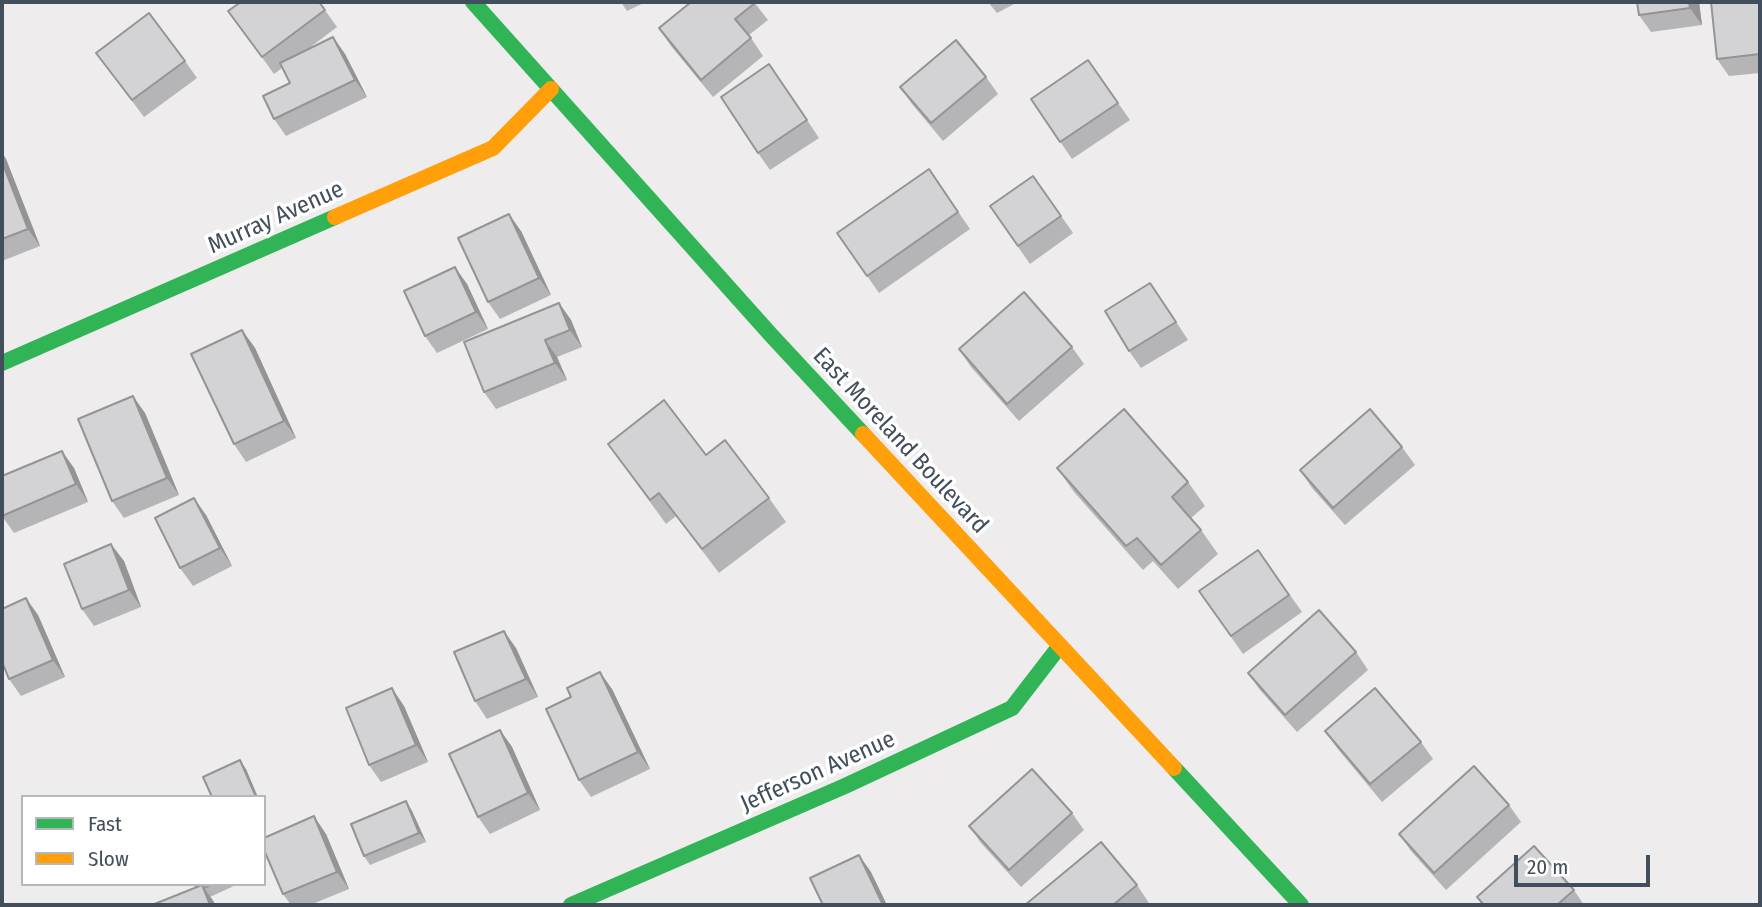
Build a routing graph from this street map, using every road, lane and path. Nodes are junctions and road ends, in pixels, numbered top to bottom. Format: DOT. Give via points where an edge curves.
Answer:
graph roads {
  1 [pos="473,2"];
  2 [pos="551,89"];
  3 [pos="2,363"];
  4 [pos="1059,647"];
  5 [pos="571,905"];
  6 [pos="1301,905"];
  1 -- 2 [label="main road, East Moreland Boulevard"];
  2 -- 3 [label="main road, Murray Avenue" via="493,148"];
  2 -- 4 [label="main road, East Moreland Boulevard"];
  4 -- 5 [label="main road, Jefferson Avenue" via="1012,708"];
  4 -- 6 [label="main road, East Moreland Boulevard"];
}
